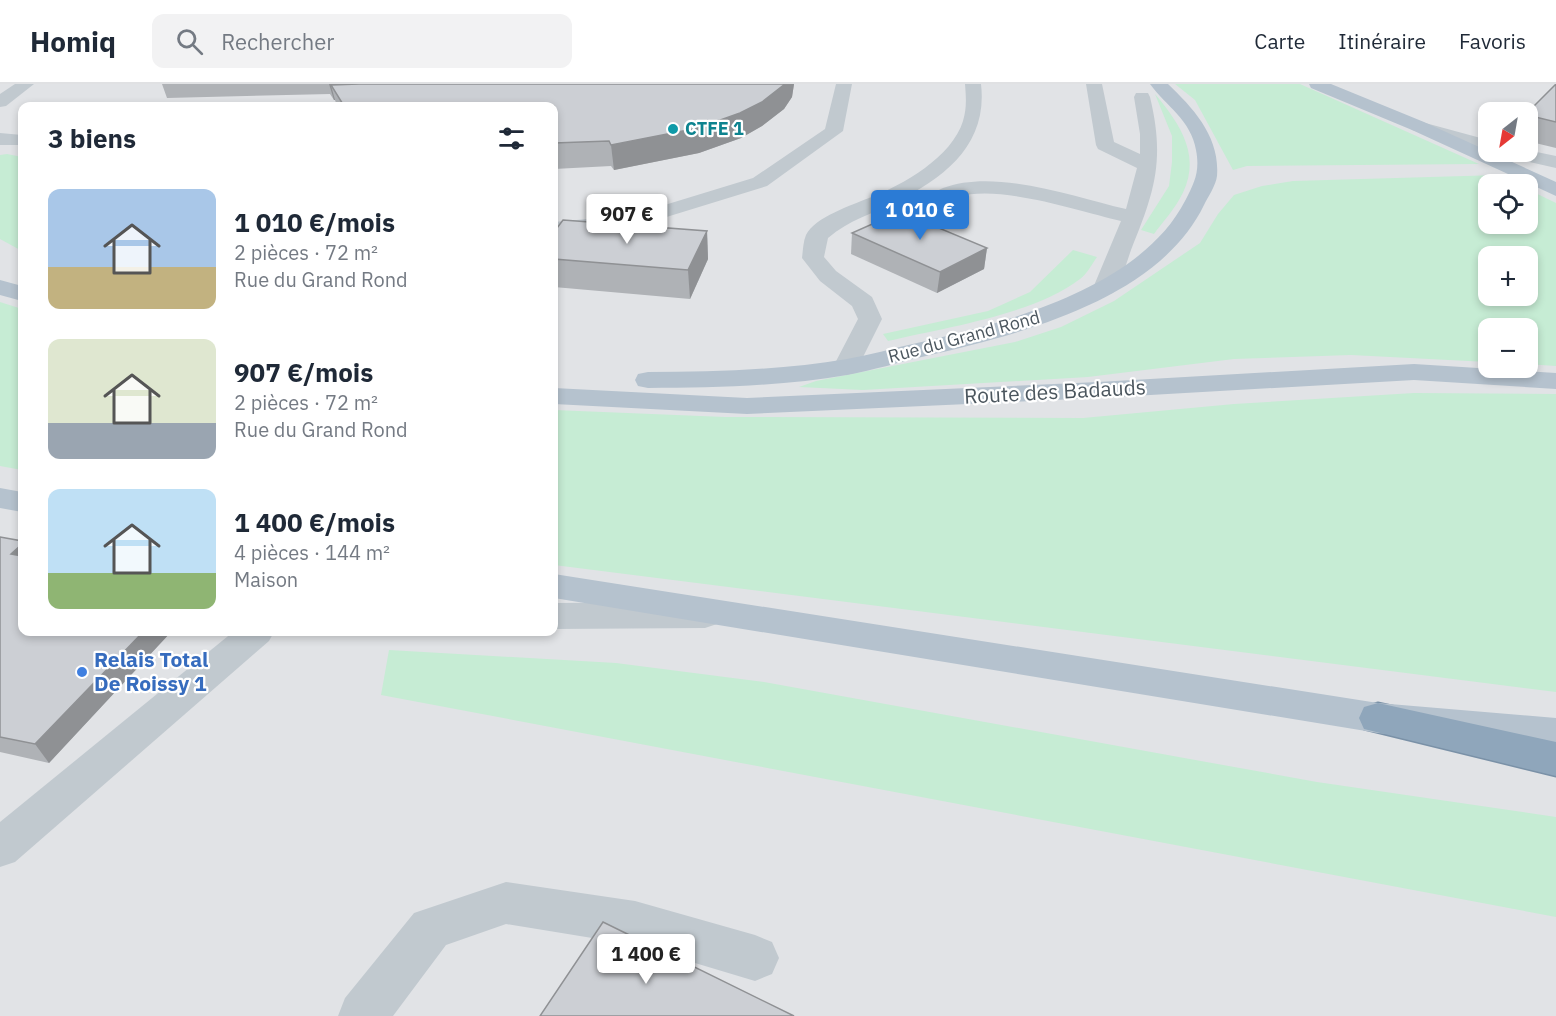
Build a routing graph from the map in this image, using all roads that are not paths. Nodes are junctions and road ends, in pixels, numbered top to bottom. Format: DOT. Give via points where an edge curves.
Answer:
graph roads {
  1 [pos="26,84"];
  2 [pos="844,84"];
  3 [pos="973,84"];
  4 [pos="1094,84"];
  5 [pos="1317,84"];
  6 [pos="1150,90"];
  7 [pos="0,102"];
  8 [pos="1418,126"];
  9 [pos="0,139"];
  10 [pos="18,140"];
  11 [pos="1478,143"];
  12 [pos="1538,158"];
  13 [pos="1556,162"];
  14 [pos="1147,165"];
  15 [pos="1556,190"];
  16 [pos="1131,217"];
  17 [pos="900,225"];
  18 [pos="558,228"];
  19 [pos="0,287"];
  20 [pos="1105,288"];
  21 [pos="18,293"];
  22 [pos="846,368"];
  23 [pos="1556,381"];
  24 [pos="558,382"];
  25 [pos="558,396"];
  26 [pos="0,498"];
  27 [pos="18,501"];
  28 [pos="558,587"];
  29 [pos="735,615"];
  30 [pos="558,616"];
  31 [pos="251,636"];
  32 [pos="1378,718"];
  33 [pos="1556,734"];
  34 [pos="1556,759"];
  35 [pos="0,848"];
  36 [pos="755,958"];
  37 [pos="363,1016"];
  1 -- 7 [label="street"];
  2 -- 18 [label="street" via="834,131 760,182 634,221"];
  3 -- 22 [label="street" via="977,100 974,122 960,145 938,166 900,190 840,219 817,236 813,258 828,276 863,302 870,319"];
  4 -- 14 [label="street" via="1105,145"];
  5 -- 8 [label="main road"];
  6 -- 14 [label="street"];
  6 -- 20 [label="main road, Rue du Grand Rond" via="1188,113 1205,148 1207,178 1185,222 1161,249"];
  8 -- 11 [label="street"];
  8 -- 15 [label="main road"];
  9 -- 10 [label="street"];
  12 -- 13 [label="street"];
  14 -- 16 [label="street"];
  16 -- 17 [label="street" via="1004,189 976,188 953,191"];
  16 -- 20 [label="street"];
  19 -- 21 [label="main road"];
  20 -- 22 [label="main road, Rue du Grand Rond" via="1055,312 989,334"];
  22 -- 24 [label="main road, Rue du Grand Rond" via="718,380"];
  23 -- 25 [label="main road, Route des Badauds" via="1414,372 747,406"];
  26 -- 27 [label="main road"];
  28 -- 29 [label="main road"];
  29 -- 30 [label="street"];
  29 -- 32 [label="main road"];
  31 -- 35 [label="street"];
  32 -- 33 [label="main road"];
  32 -- 34 [label="highway"];
  36 -- 37 [label="street" via="635,922 506,903 430,928"];
}
